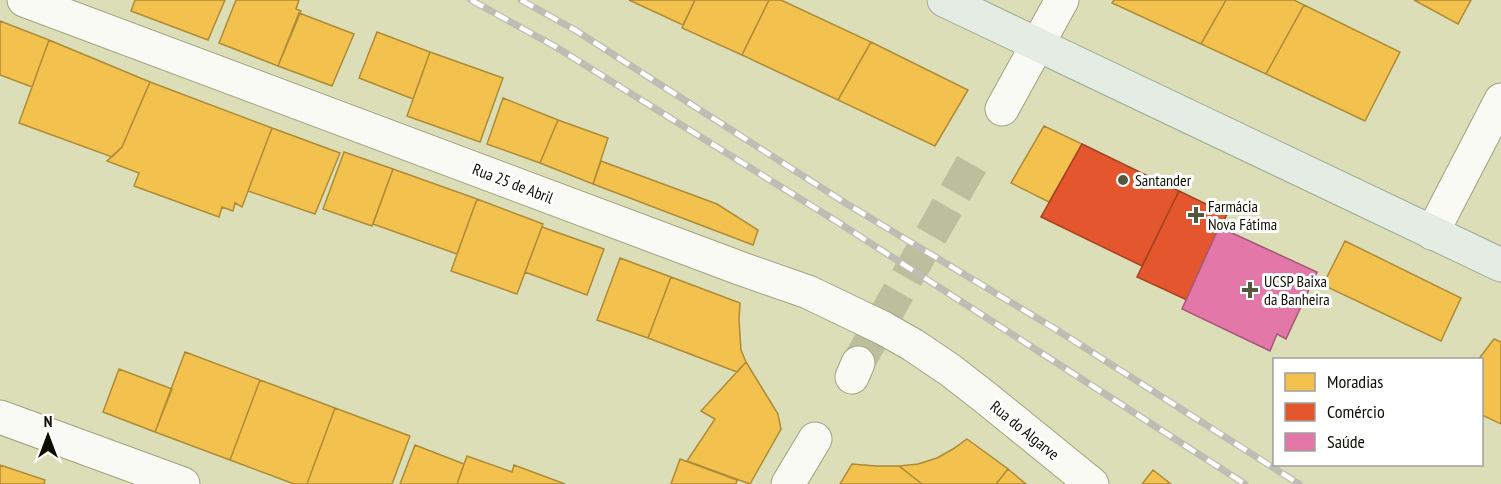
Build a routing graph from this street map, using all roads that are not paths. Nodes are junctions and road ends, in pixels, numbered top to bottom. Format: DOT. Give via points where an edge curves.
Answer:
graph roads {
  1 [pos="24,0"];
  2 [pos="944,0"];
  3 [pos="1062,0"];
  4 [pos="1038,44"];
  5 [pos="1501,100"];
  6 [pos="1002,109"];
  7 [pos="1432,233"];
  8 [pos="1501,265"];
  9 [pos="986,398"];
  10 [pos="0,417"];
  11 [pos="815,439"];
  12 [pos="183,484"];
  13 [pos="788,484"];
  14 [pos="1092,484"];
  1 -- 9 [label="street, Rua 25 de Abril" via="808,292 913,345"];
  2 -- 4 [label="main road"];
  3 -- 4 [label="street"];
  4 -- 6 [label="street"];
  4 -- 7 [label="main road"];
  5 -- 7 [label="street"];
  7 -- 8 [label="main road"];
  9 -- 14 [label="street, Rua do Algarve"];
  10 -- 12 [label="street"];
  11 -- 13 [label="street"];
}
